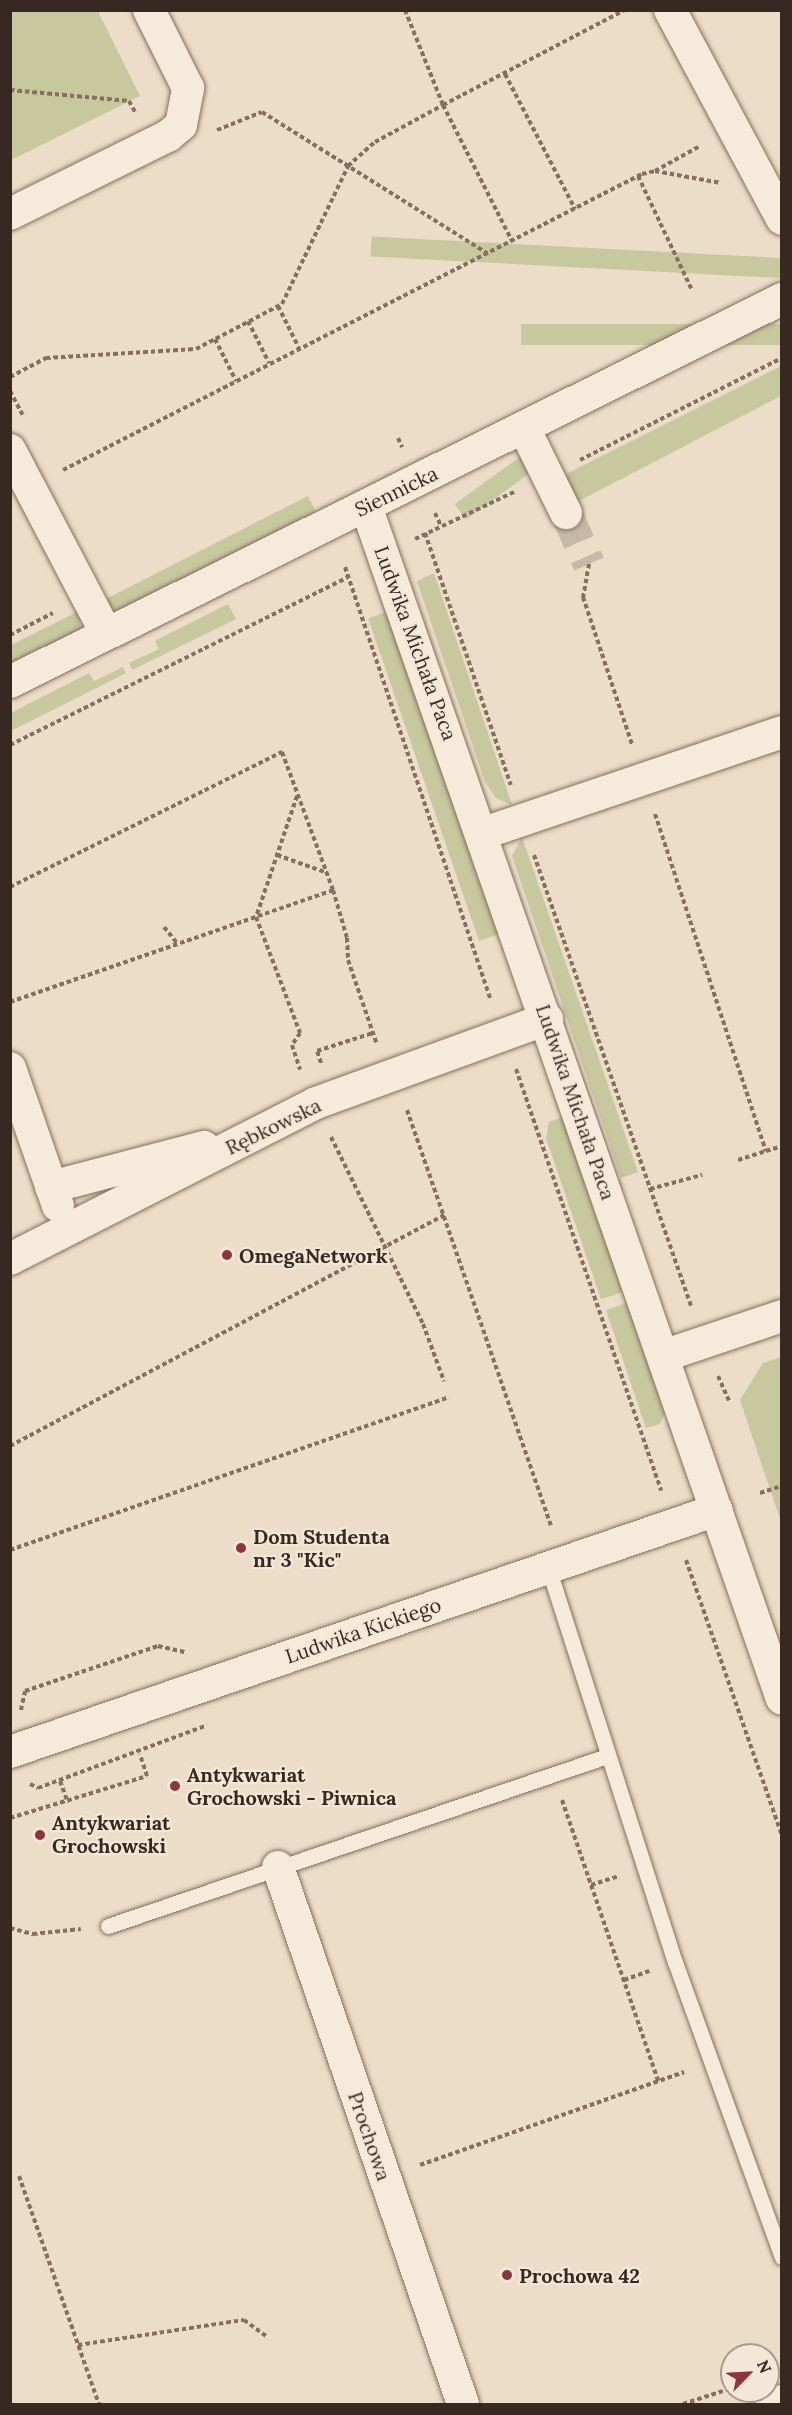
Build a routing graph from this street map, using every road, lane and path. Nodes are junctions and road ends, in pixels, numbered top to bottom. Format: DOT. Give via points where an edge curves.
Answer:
graph roads {
  1 [pos="149,10"];
  2 [pos="405,10"];
  3 [pos="625,10"];
  4 [pos="670,10"];
  5 [pos="505,74"];
  6 [pos="10,90"];
  7 [pos="443,105"];
  8 [pos="735,126"];
  9 [pos="210,132"];
  10 [pos="150,146"];
  11 [pos="348,166"];
  12 [pos="655,171"];
  13 [pos="638,176"];
  14 [pos="767,191"];
  15 [pos="575,209"];
  16 [pos="10,214"];
  17 [pos="782,219"];
  18 [pos="512,241"];
  19 [pos="488,253"];
  20 [pos="692,290"];
  21 [pos="782,299"];
  22 [pos="278,306"];
  23 [pos="248,321"];
  24 [pos="215,339"];
  25 [pos="299,348"];
  26 [pos="782,358"];
  27 [pos="270,364"];
  28 [pos="10,377"];
  29 [pos="236,381"];
  30 [pos="524,428"];
  31 [pos="10,450"];
  32 [pos="548,476"];
  33 [pos="30,487"];
  34 [pos="366,506"];
  35 [pos="566,513"];
  36 [pos="331,522"];
  37 [pos="425,533"];
  38 [pos="385,556"];
  39 [pos="589,564"];
  40 [pos="348,577"];
  41 [pos="86,596"];
  42 [pos="106,633"];
  43 [pos="10,635"];
  44 [pos="10,682"];
  45 [pos="782,732"];
  46 [pos="10,745"];
  47 [pos="643,778"];
  48 [pos="297,795"];
  49 [pos="522,819"];
  50 [pos="484,833"];
  51 [pos="277,855"];
  52 [pos="326,872"];
  53 [pos="333,891"];
  54 [pos="256,917"];
  55 [pos="164,927"];
  56 [pos="178,944"];
  57 [pos="10,1002"];
  58 [pos="547,1019"];
  59 [pos="373,1034"];
  60 [pos="503,1034"];
  61 [pos="10,1068"];
  62 [pos="301,1074"];
  63 [pos="321,1089"];
  64 [pos="782,1146"];
  65 [pos="227,1148"];
  66 [pos="766,1151"];
  67 [pos="738,1160"];
  68 [pos="702,1175"];
  69 [pos="51,1187"];
  70 [pos="650,1189"];
  71 [pos="444,1215"];
  72 [pos="67,1229"];
  73 [pos="383,1247"];
  74 [pos="10,1259"];
  75 [pos="782,1316"];
  76 [pos="703,1342"];
  77 [pos="663,1356"];
  78 [pos="444,1381"];
  79 [pos="449,1397"];
  80 [pos="729,1401"];
  81 [pos="10,1446"];
  82 [pos="782,1486"];
  83 [pos="760,1493"];
  84 [pos="717,1510"];
  85 [pos="675,1524"];
  86 [pos="10,1550"];
  87 [pos="548,1567"];
  88 [pos="782,1699"];
  89 [pos="10,1752"];
  90 [pos="140,1754"];
  91 [pos="607,1756"];
  92 [pos="554,1774"];
  93 [pos="60,1781"];
  94 [pos="68,1803"];
  95 [pos="10,1818"];
  96 [pos="782,1835"];
  97 [pos="278,1867"];
  98 [pos="108,1926"];
  99 [pos="10,1928"];
  100 [pos="711,2063"];
  101 [pos="658,2081"];
  102 [pos="19,2176"];
  103 [pos="385,2178"];
  104 [pos="782,2257"];
  105 [pos="267,2337"];
  106 [pos="78,2345"];
  107 [pos="720,2392"];
  108 [pos="782,2401"];
  109 [pos="99,2404"];
  110 [pos="463,2404"];
  111 [pos="683,2404"];
  112 [pos="771,2404"];
  1 -- 10 [label="street" via="184,77 189,98 176,131"];
  2 -- 7 [label="path"];
  3 -- 5 [label="path"];
  4 -- 8 [label="street"];
  5 -- 7 [label="path"];
  5 -- 15 [label="path"];
  6 -- 10 [label="path" via="129,101"];
  7 -- 11 [label="path" via="375,142"];
  7 -- 18 [label="path"];
  8 -- 12 [label="path"];
  8 -- 14 [label="street"];
  9 -- 11 [label="path" via="262,112"];
  10 -- 16 [label="street"];
  11 -- 19 [label="path"];
  11 -- 22 [label="path"];
  12 -- 13 [label="path"];
  12 -- 14 [label="path"];
  13 -- 15 [label="path"];
  13 -- 20 [label="path"];
  14 -- 17 [label="street"];
  15 -- 18 [label="path"];
  18 -- 19 [label="path"];
  19 -- 25 [label="path"];
  21 -- 30 [label="street, Siennicka"];
  22 -- 23 [label="path"];
  22 -- 25 [label="path"];
  23 -- 24 [label="path"];
  23 -- 27 [label="path"];
  24 -- 28 [label="path" via="196,349 46,358"];
  24 -- 29 [label="path"];
  25 -- 27 [label="path"];
  26 -- 32 [label="path"];
  27 -- 29 [label="path"];
  29 -- 33 [label="path"];
  30 -- 32 [label="street"];
  30 -- 34 [label="street, Siennicka"];
  31 -- 33 [label="street"];
  32 -- 35 [label="street"];
  32 -- 37 [label="path"];
  33 -- 41 [label="street"];
  34 -- 36 [label="street, Siennicka"];
  34 -- 38 [label="street, Ludwika Michała Paca"];
  36 -- 40 [label="path"];
  36 -- 42 [label="street, Siennicka"];
  37 -- 38 [label="path"];
  37 -- 49 [label="path"];
  38 -- 40 [label="path"];
  38 -- 50 [label="street, Ludwika Michała Paca"];
  39 -- 47 [label="path" via="583,597"];
  40 -- 46 [label="path"];
  40 -- 60 [label="path"];
  41 -- 42 [label="street"];
  41 -- 43 [label="path"];
  42 -- 44 [label="street, Siennicka"];
  45 -- 47 [label="street"];
  47 -- 49 [label="street"];
  47 -- 66 [label="path"];
  48 -- 51 [label="path"];
  49 -- 50 [label="street"];
  49 -- 70 [label="path"];
  50 -- 58 [label="street, Ludwika Michała Paca"];
  51 -- 52 [label="path"];
  51 -- 54 [label="path"];
  53 -- 54 [label="path"];
  54 -- 56 [label="path"];
  54 -- 62 [label="path" via="300,1033 292,1045"];
  55 -- 56 [label="path"];
  56 -- 57 [label="path"];
  58 -- 60 [label="street, Rębkowska"];
  58 -- 77 [label="street, Ludwika Michała Paca"];
  59 -- 63 [label="path" via="317,1051"];
  60 -- 63 [label="street, Rębkowska"];
  60 -- 85 [label="path"];
  61 -- 69 [label="street"];
  63 -- 65 [label="street, Rębkowska"];
  63 -- 73 [label="path"];
  64 -- 66 [label="path"];
  65 -- 69 [label="street" via="190,1149"];
  65 -- 72 [label="street, Rębkowska"];
  66 -- 67 [label="path"];
  68 -- 70 [label="path"];
  69 -- 72 [label="street"];
  70 -- 76 [label="path"];
  71 -- 73 [label="path"];
  72 -- 74 [label="street, Rębkowska"];
  73 -- 78 [label="path" via="423,1324"];
  73 -- 81 [label="path"];
  75 -- 76 [label="street"];
  76 -- 77 [label="street"];
  76 -- 80 [label="path"];
  77 -- 84 [label="street, Ludwika Michała Paca"];
  79 -- 86 [label="path"];
  82 -- 83 [label="path"];
  84 -- 85 [label="street, Ludwika Kickiego"];
  84 -- 88 [label="street, Ludwika Michała Paca"];
  85 -- 87 [label="street, Ludwika Kickiego"];
  85 -- 96 [label="path"];
  87 -- 89 [label="street, Ludwika Kickiego"];
  87 -- 91 [label="lane"];
  90 -- 94 [label="path" via="147,1776"];
  91 -- 92 [label="lane"];
  91 -- 100 [label="lane"];
  92 -- 97 [label="lane"];
  92 -- 101 [label="path"];
  93 -- 94 [label="path"];
  94 -- 95 [label="path"];
  97 -- 98 [label="lane"];
  97 -- 103 [label="street, Prochowa"];
  98 -- 99 [label="path" via="33,1935"];
  100 -- 101 [label="path"];
  100 -- 104 [label="lane"];
  101 -- 103 [label="path"];
  102 -- 106 [label="path"];
  103 -- 110 [label="street, Prochowa"];
  105 -- 106 [label="path" via="244,2320"];
  106 -- 109 [label="path"];
  107 -- 111 [label="path"];
  108 -- 112 [label="street"];
}
